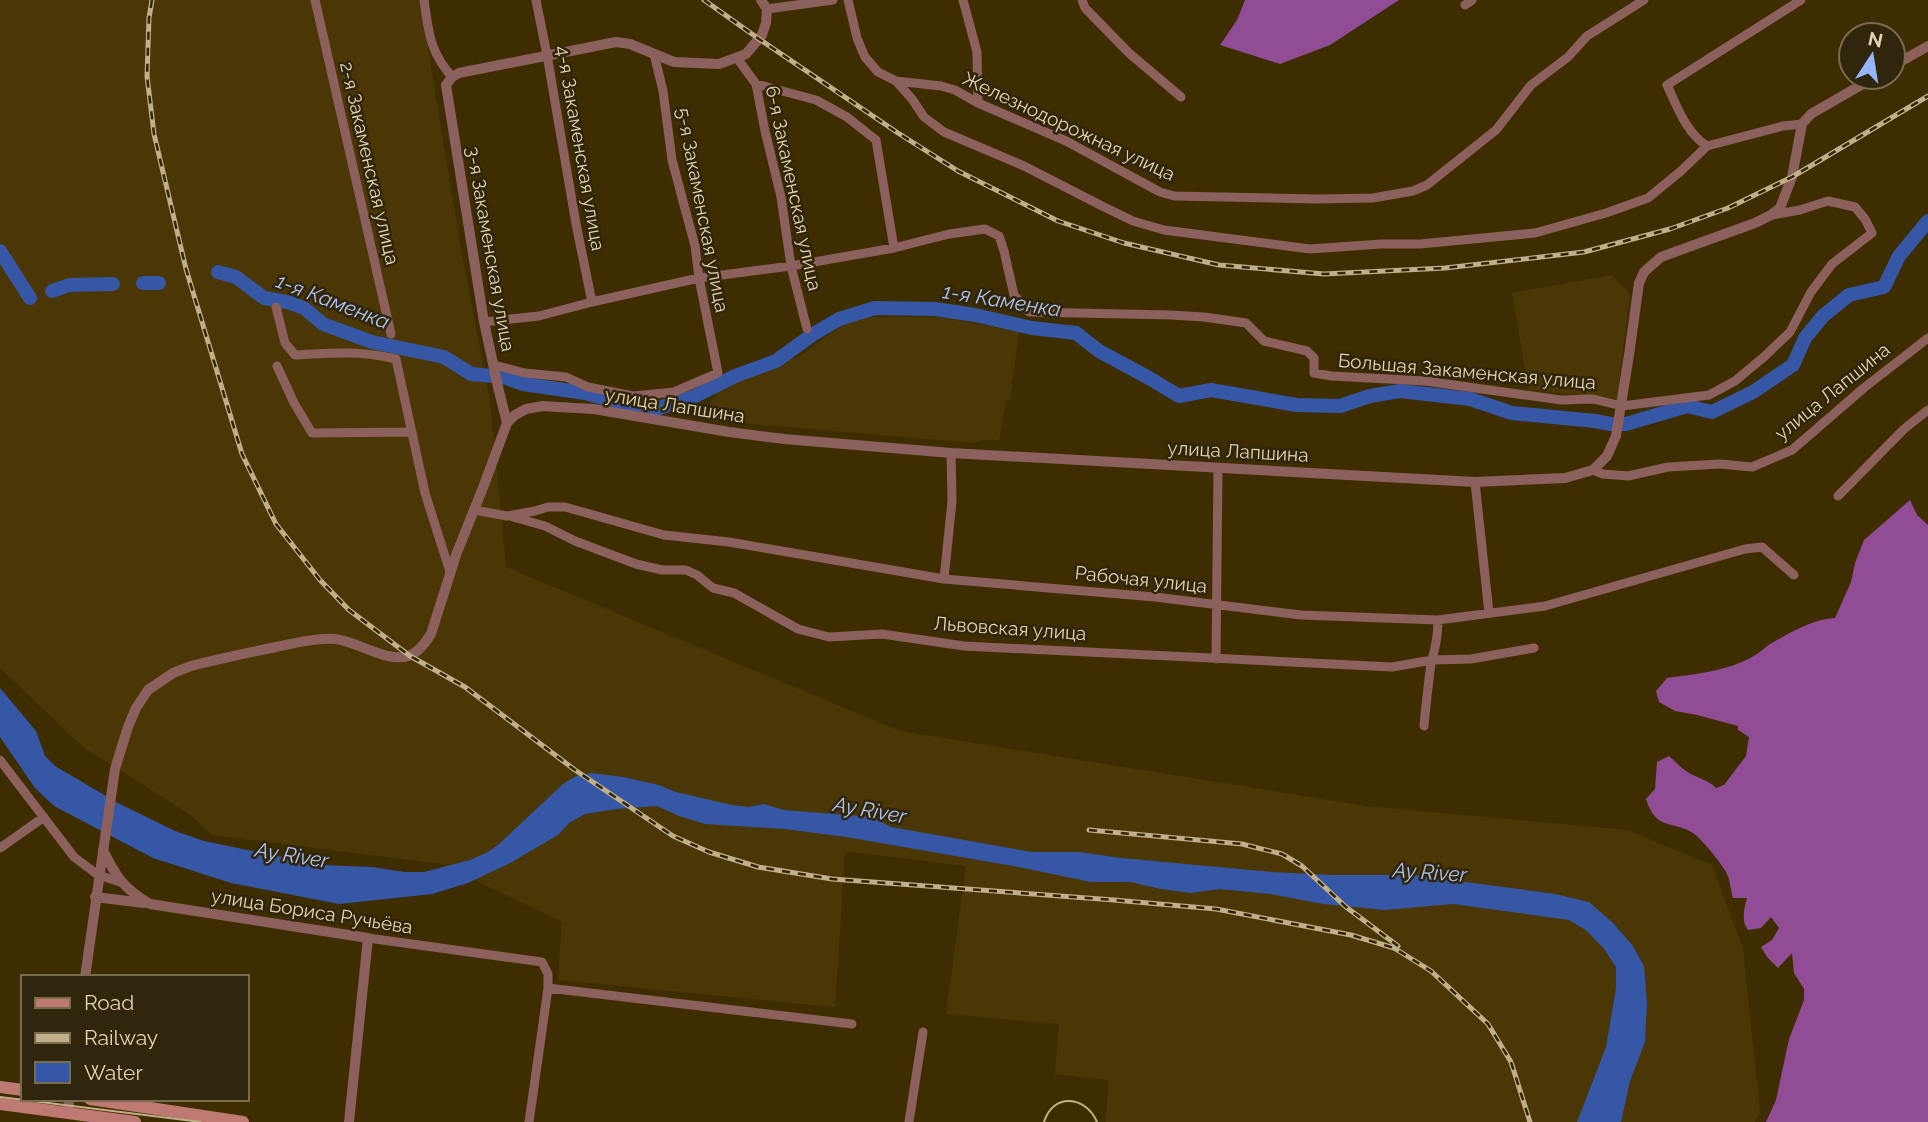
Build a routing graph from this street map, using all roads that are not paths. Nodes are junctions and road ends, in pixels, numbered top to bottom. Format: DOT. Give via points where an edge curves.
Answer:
graph roads {
  1 [pos="315,0"];
  2 [pos="424,0"];
  3 [pos="536,0"];
  4 [pos="833,0"];
  5 [pos="848,0"];
  6 [pos="963,0"];
  7 [pos="1082,0"];
  8 [pos="1644,0"];
  9 [pos="1801,0"];
  10 [pos="764,5"];
  11 [pos="1928,46"];
  12 [pos="547,54"];
  13 [pos="654,54"];
  14 [pos="737,58"];
  15 [pos="1907,58"];
  16 [pos="452,77"];
  17 [pos="896,81"];
  18 [pos="756,84"];
  19 [pos="1851,91"];
  20 [pos="1181,97"];
  21 [pos="978,103"];
  22 [pos="1802,124"];
  23 [pos="1707,146"];
  24 [pos="1771,215"];
  25 [pos="894,248"];
  26 [pos="791,266"];
  27 [pos="699,278"];
  28 [pos="592,302"];
  29 [pos="276,307"];
  30 [pos="484,322"];
  31 [pos="807,329"];
  32 [pos="391,334"];
  33 [pos="1928,338"];
  34 [pos="494,365"];
  35 [pos="277,366"];
  36 [pos="718,373"];
  37 [pos="1622,406"];
  38 [pos="1928,410"];
  39 [pos="507,423"];
  40 [pos="412,432"];
  41 [pos="951,453"];
  42 [pos="1218,468"];
  43 [pos="1593,470"];
  44 [pos="1475,482"];
  45 [pos="1838,496"];
  46 [pos="474,510"];
  47 [pos="508,516"];
  48 [pos="450,572"];
  49 [pos="1794,575"];
  50 [pos="944,579"];
  51 [pos="1218,604"];
  52 [pos="1489,613"];
  53 [pos="1438,620"];
  54 [pos="1534,648"];
  55 [pos="1216,659"];
  56 [pos="1432,660"];
  57 [pos="1424,726"];
  58 [pos="0,760"];
  59 [pos="44,817"];
  60 [pos="103,846"];
  61 [pos="0,848"];
  62 [pos="98,875"];
  63 [pos="120,882"];
  64 [pos="95,897"];
  65 [pos="150,904"];
  66 [pos="368,939"];
  67 [pos="85,975"];
  68 [pos="548,988"];
  69 [pos="852,1024"];
  70 [pos="923,1032"];
  71 [pos="0,1087"];
  72 [pos="21,1090"];
  73 [pos="69,1101"];
  74 [pos="103,1101"];
  75 [pos="0,1104"];
  76 [pos="68,1113"];
  77 [pos="135,1122"];
  78 [pos="243,1122"];
  79 [pos="349,1122"];
  80 [pos="529,1122"];
  81 [pos="909,1122"];
  1 -- 32 [label="street, 2-я Закаменская улица"];
  2 -- 16 [label="street" via="430,43"];
  3 -- 12 [label="street, 4-я Закаменская улица"];
  4 -- 10 [label="street"];
  5 -- 17 [label="street" via="864,57 878,72"];
  6 -- 21 [label="street" via="977,52"];
  7 -- 20 [label="street" via="1129,52"];
  8 -- 21 [label="street, Железнодорожная улица" via="1587,36 1531,85 1496,130 1427,185 1373,198 1160,192 1066,141"];
  9 -- 23 [label="street" via="1667,85 1680,114 1698,141"];
  10 -- 14 [label="street" via="762,35"];
  11 -- 15 [label="street"];
  12 -- 13 [label="street" via="616,42"];
  12 -- 16 [label="street"];
  12 -- 28 [label="street, 4-я Закаменская улица"];
  13 -- 14 [label="street" via="674,62 719,64"];
  13 -- 27 [label="street, 5-я Закаменская улица"];
  14 -- 18 [label="street, 6-я Закаменская улица"];
  16 -- 30 [label="street, 3-я Закаменская улица" via="447,93"];
  17 -- 21 [label="street, Железнодорожная улица" via="955,90"];
  17 -- 23 [label="street" via="925,117 944,132 1133,220 1164,230 1310,249 1535,233 1648,198"];
  18 -- 25 [label="street" via="816,100 876,140"];
  18 -- 26 [label="street, 6-я Закаменская улица"];
  19 -- 22 [label="street"];
  22 -- 23 [label="street"];
  22 -- 24 [label="street" via="1788,191"];
  24 -- 37 [label="street" via="1661,257 1644,272"];
  24 -- 37 [label="street, Большая Закаменская улица" via="1828,201 1854,207 1872,233 1832,264 1790,332 1735,381 1709,395"];
  25 -- 26 [label="street"];
  25 -- 37 [label="street, Большая Закаменская улица" via="985,229 999,236 1014,295 1029,313 1171,315 1246,323 1264,341 1307,351 1314,358 1314,373 1424,381 1561,400 1593,399"];
  26 -- 27 [label="street"];
  26 -- 31 [label="street, 6-я Закаменская улица"];
  27 -- 28 [label="street"];
  27 -- 36 [label="street, 5-я Закаменская улица"];
  28 -- 30 [label="street" via="538,316"];
  29 -- 40 [label="street" via="285,343 295,355 346,352 396,359"];
  30 -- 34 [label="street, 3-я Закаменская улица"];
  33 -- 43 [label="street, улица Лапшина" via="1792,450 1752,467 1668,467 1628,476"];
  34 -- 36 [label="street, 3-я Закаменская улица" via="566,377 588,387 633,396 674,392"];
  34 -- 39 [label="street"];
  35 -- 40 [label="street" via="312,433"];
  37 -- 43 [label="street" via="1607,456"];
  38 -- 45 [label="street"];
  39 -- 41 [label="street, улица Лапшина" via="526,409 576,408 784,439"];
  39 -- 46 [label="street"];
  40 -- 48 [label="street"];
  41 -- 42 [label="street, улица Лапшина"];
  41 -- 50 [label="street" via="952,501"];
  42 -- 44 [label="street, улица Лапшина"];
  42 -- 51 [label="street"];
  43 -- 44 [label="street, улица Лапшина" via="1564,478"];
  44 -- 52 [label="street"];
  46 -- 47 [label="street, Рабочая улица"];
  46 -- 48 [label="street"];
  47 -- 50 [label="street, Рабочая улица" via="565,507 664,535"];
  47 -- 55 [label="street, Львовская улица" via="545,526 636,564 686,570 798,629 829,637 882,634 964,646"];
  48 -- 60 [label="street" via="431,634 410,656 390,656 336,639 313,640 191,666 148,690 136,708 115,769"];
  49 -- 52 [label="street, Рабочая улица" via="1762,547 1745,549 1545,606"];
  50 -- 51 [label="street, Рабочая улица"];
  51 -- 53 [label="street, Рабочая улица" via="1301,615"];
  51 -- 55 [label="street"];
  52 -- 53 [label="street, Рабочая улица"];
  53 -- 56 [label="street"];
  54 -- 56 [label="street, Львовская улица" via="1471,659"];
  55 -- 56 [label="street, Львовская улица" via="1392,667"];
  56 -- 57 [label="street"];
  58 -- 59 [label="street"];
  59 -- 61 [label="street"];
  59 -- 62 [label="street" via="74,857"];
  60 -- 62 [label="street"];
  60 -- 63 [label="street, улица Бориса Ручьёва"];
  62 -- 63 [label="street"];
  62 -- 64 [label="street"];
  63 -- 65 [label="street, улица Бориса Ручьёва"];
  64 -- 65 [label="street"];
  64 -- 67 [label="street"];
  65 -- 66 [label="street, улица Бориса Ручьёва"];
  66 -- 68 [label="street, улица Бориса Ручьёва" via="541,962 548,974"];
  66 -- 79 [label="street"];
  68 -- 69 [label="street"];
  68 -- 80 [label="street"];
  70 -- 81 [label="street"];
  71 -- 72 [label="main road"];
  73 -- 76 [label="street"];
  74 -- 78 [label="main road"];
  75 -- 76 [label="main road"];
  76 -- 77 [label="main road"];
}
